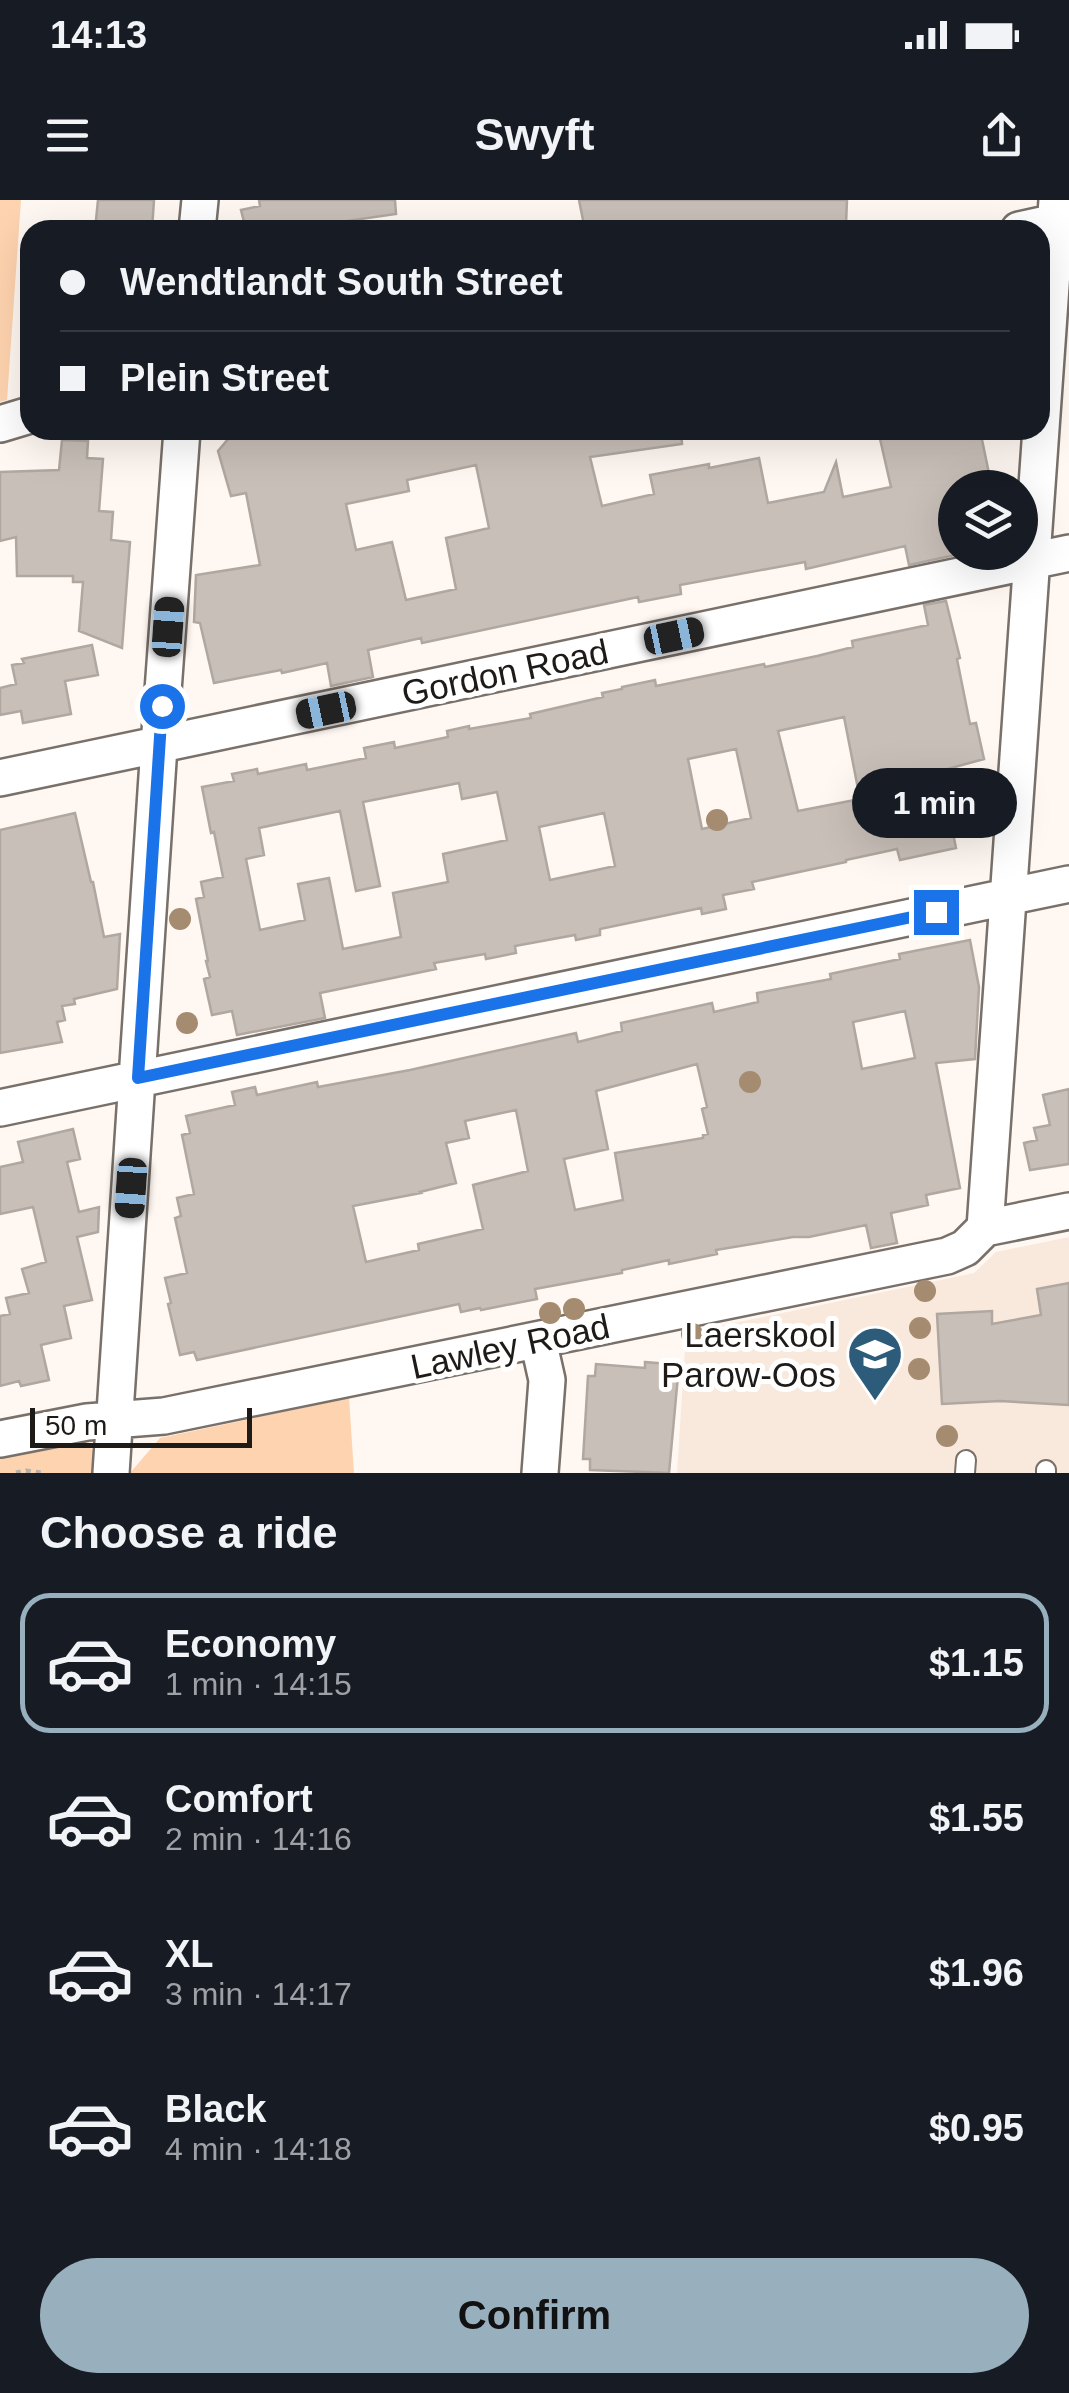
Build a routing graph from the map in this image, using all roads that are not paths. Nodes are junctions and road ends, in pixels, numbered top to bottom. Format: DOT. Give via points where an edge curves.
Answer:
graph roads {
  1 [pos="1060,214"];
  2 [pos="1050,338"];
  3 [pos="181,440"];
  4 [pos="1042,440"];
  5 [pos="1038,487"];
  6 [pos="1069,553"];
  7 [pos="1038,560"];
  8 [pos="989,570"];
  9 [pos="1031,570"];
  10 [pos="158,746"];
  11 [pos="0,778"];
  12 [pos="1069,884"];
  13 [pos="1010,896"];
  14 [pos="138,1078"];
  15 [pos="0,1108"];
  16 [pos="1069,1211"];
  17 [pos="985,1228"];
  18 [pos="538,1340"];
  19 [pos="116,1420"];
  20 [pos="0,1439"];
  21 [pos="111,1473"];
  22 [pos="540,1473"];
  1 -- 2 [label="street"];
  3 -- 10 [label="street"];
  4 -- 5 [label="street"];
  6 -- 7 [label="street, Gordon Road"];
  8 -- 10 [label="street, Gordon Road"];
  9 -- 13 [label="street"];
  10 -- 11 [label="street, Gordon Road"];
  10 -- 14 [label="street"];
  12 -- 13 [label="street"];
  13 -- 14 [label="street"];
  13 -- 17 [label="street"];
  14 -- 15 [label="street"];
  14 -- 19 [label="street"];
  16 -- 17 [label="street, Lawley Road"];
  17 -- 18 [label="street, Lawley Road" via="947,1256"];
  18 -- 19 [label="street, Lawley Road" via="164,1416"];
  18 -- 22 [label="street" via="547,1380"];
  19 -- 20 [label="street, Lawley Road"];
  19 -- 21 [label="street"];
}
